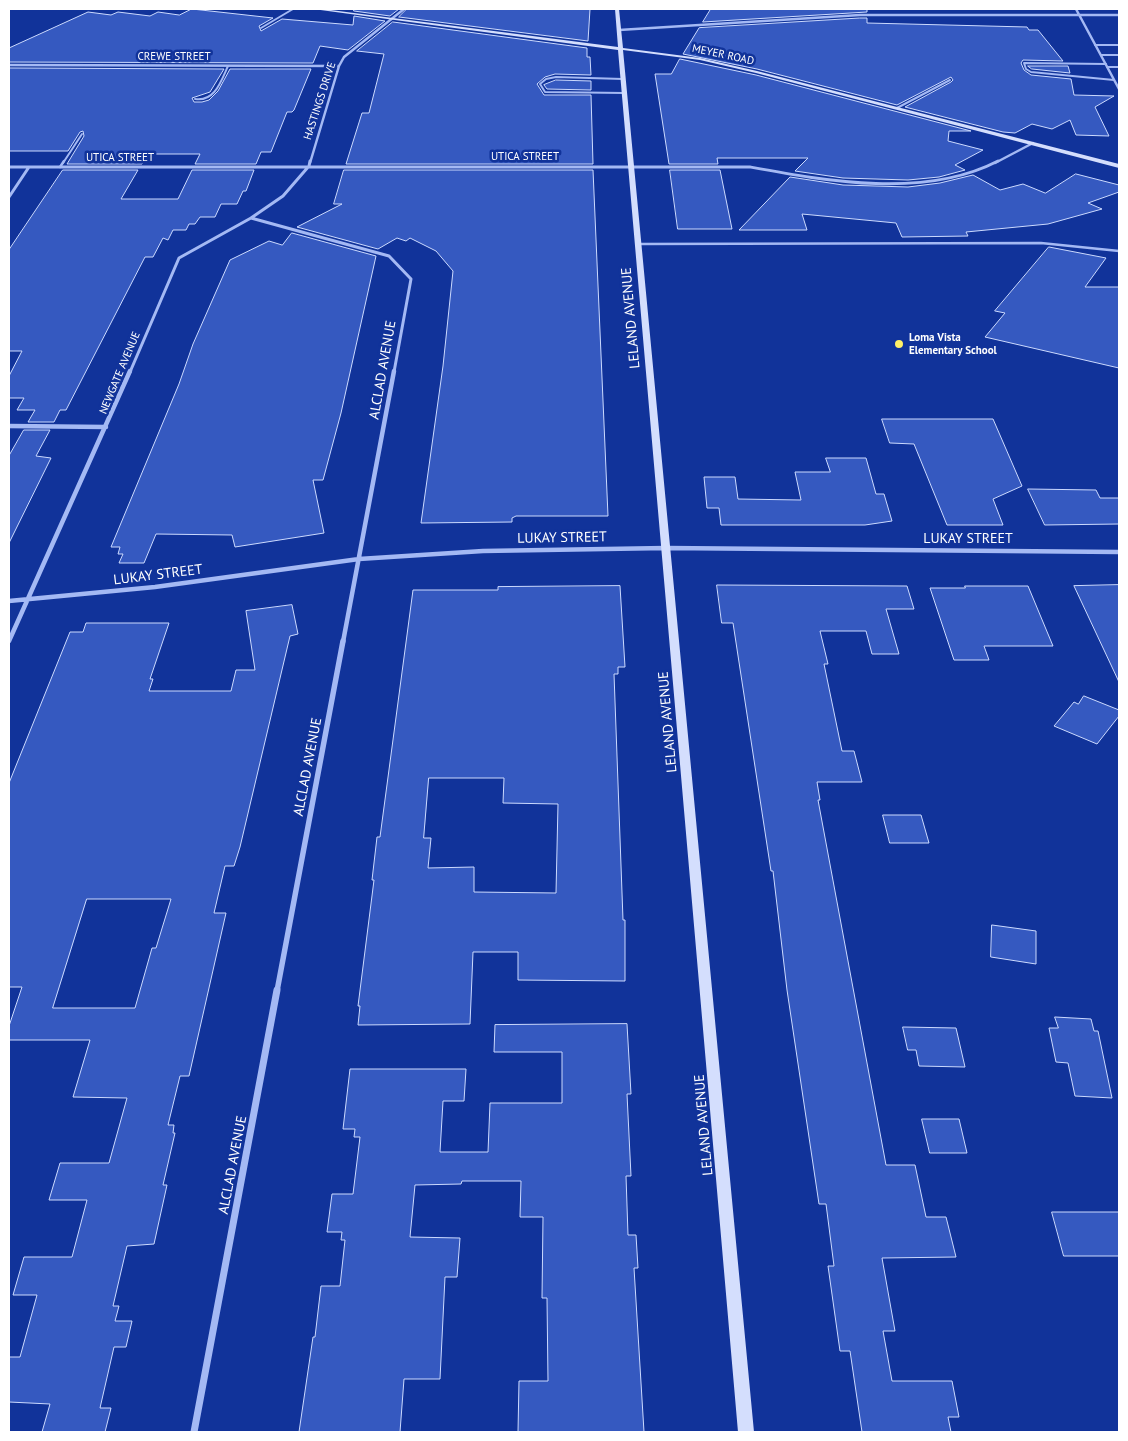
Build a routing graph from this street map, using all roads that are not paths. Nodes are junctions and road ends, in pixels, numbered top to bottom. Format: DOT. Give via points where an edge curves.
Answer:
graph roads {
  1 [pos="293,9"];
  2 [pos="315,9"];
  3 [pos="404,9"];
  4 [pos="616,9"];
  5 [pos="1076,9"];
  6 [pos="1080,15"];
  7 [pos="1119,15"];
  8 [pos="393,18"];
  9 [pos="261,28"];
  10 [pos="619,30"];
  11 [pos="1095,44"];
  12 [pos="1119,44"];
  13 [pos="620,48"];
  14 [pos="1101,55"];
  15 [pos="1119,55"];
  16 [pos="9,66"];
  17 [pos="228,66"];
  18 [pos="339,66"];
  19 [pos="1106,66"];
  20 [pos="1119,67"];
  21 [pos="623,79"];
  22 [pos="950,80"];
  23 [pos="1114,80"];
  24 [pos="1119,89"];
  25 [pos="624,93"];
  26 [pos="195,99"];
  27 [pos="897,108"];
  28 [pos="82,134"];
  29 [pos="1033,143"];
  30 [pos="309,166"];
  31 [pos="631,166"];
  32 [pos="1119,166"];
  33 [pos="9,167"];
  34 [pos="60,167"];
  35 [pos="29,168"];
  36 [pos="9,197"];
  37 [pos="251,218"];
  38 [pos="638,244"];
  39 [pos="1119,251"];
  40 [pos="9,426"];
  41 [pos="106,427"];
  42 [pos="666,548"];
  43 [pos="1119,552"];
  44 [pos="359,559"];
  45 [pos="27,600"];
  46 [pos="9,601"];
  47 [pos="9,641"];
  48 [pos="194,1432"];
  49 [pos="746,1432"];
  1 -- 9 [label="lane"];
  2 -- 8 [label="street, MEYER ROAD"];
  3 -- 8 [label="street, HASTINGS DRIVE"];
  4 -- 10 [label="street, LELAND AVENUE"];
  5 -- 6 [label="street"];
  6 -- 7 [label="street"];
  6 -- 10 [label="street" via="870,15 665,30"];
  6 -- 11 [label="street"];
  8 -- 13 [label="street, MEYER ROAD"];
  8 -- 18 [label="street, HASTINGS DRIVE" via="344,57"];
  10 -- 13 [label="street, LELAND AVENUE"];
  11 -- 12 [label="lane"];
  11 -- 14 [label="street"];
  13 -- 21 [label="street, LELAND AVENUE"];
  13 -- 27 [label="street, MEYER ROAD" via="730,65"];
  14 -- 15 [label="lane"];
  14 -- 19 [label="street"];
  16 -- 17 [label="street, CREWE STREET"];
  17 -- 18 [label="street, CREWE STREET"];
  17 -- 26 [label="lane" via="212,97"];
  18 -- 30 [label="street, HASTINGS DRIVE"];
  19 -- 20 [label="lane"];
  19 -- 23 [label="street"];
  19 -- 23 [label="lane" via="1024,63 1030,72"];
  21 -- 25 [label="street, LELAND AVENUE"];
  21 -- 25 [label="lane" via="556,77 546,78 540,84 545,92"];
  22 -- 27 [label="lane"];
  23 -- 24 [label="street"];
  25 -- 31 [label="street, LELAND AVENUE"];
  27 -- 29 [label="street, MEYER ROAD"];
  28 -- 34 [label="lane"];
  29 -- 31 [label="street, UTICA STREET" via="983,169 942,181 882,183 813,178 750,167"];
  29 -- 32 [label="street, MEYER ROAD"];
  30 -- 31 [label="street, UTICA STREET"];
  30 -- 34 [label="street, UTICA STREET"];
  30 -- 37 [label="street, NEWGATE AVENUE" via="283,196"];
  31 -- 38 [label="street, LELAND AVENUE"];
  33 -- 35 [label="street, UTICA STREET"];
  34 -- 35 [label="street, UTICA STREET"];
  35 -- 36 [label="street"];
  37 -- 41 [label="street, NEWGATE AVENUE" via="179,258"];
  37 -- 44 [label="street, ALCLAD AVENUE" via="389,256 411,279"];
  38 -- 39 [label="lane" via="1041,243"];
  38 -- 42 [label="street, LELAND AVENUE"];
  40 -- 41 [label="street"];
  41 -- 45 [label="street, NEWGATE AVENUE"];
  42 -- 43 [label="street, LUKAY STREET"];
  42 -- 44 [label="street, LUKAY STREET" via="483,551"];
  42 -- 49 [label="street, LELAND AVENUE"];
  44 -- 45 [label="street, LUKAY STREET" via="155,587"];
  44 -- 48 [label="street, ALCLAD AVENUE"];
  45 -- 46 [label="street, LUKAY STREET"];
  45 -- 47 [label="street, NEWGATE AVENUE"];
}
